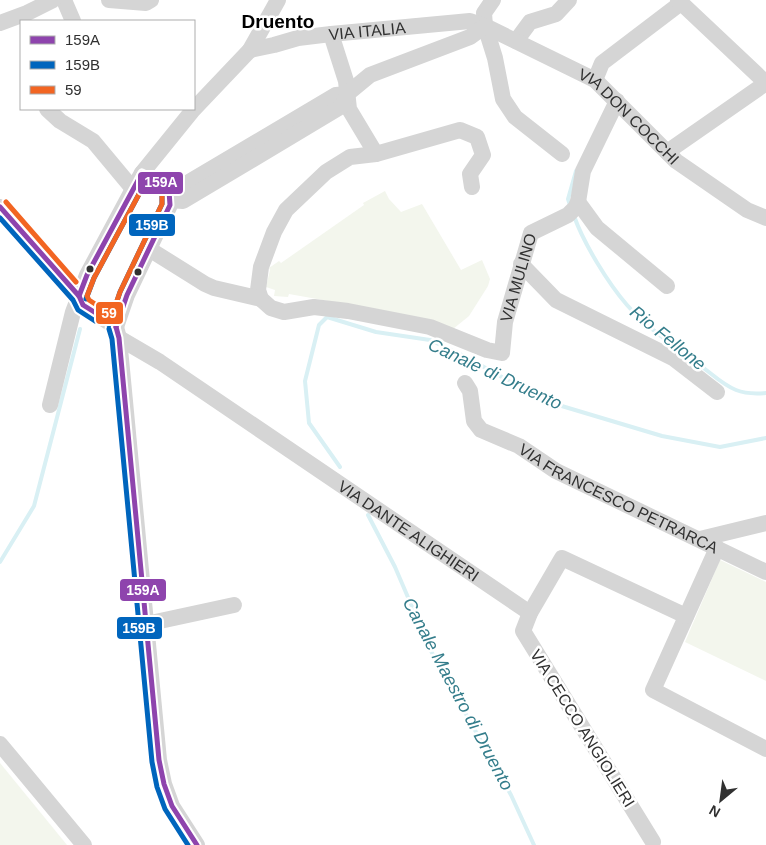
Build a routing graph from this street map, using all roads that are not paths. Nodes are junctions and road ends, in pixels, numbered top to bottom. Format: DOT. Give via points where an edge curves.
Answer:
graph roads {
  1 [pos="53,0"];
  2 [pos="64,0"];
  3 [pos="109,0"];
  4 [pos="150,0"];
  5 [pos="278,0"];
  6 [pos="493,0"];
  7 [pos="569,0"];
  8 [pos="680,1"];
  9 [pos="73,20"];
  10 [pos="0,23"];
  11 [pos="485,26"];
  12 [pos="331,34"];
  13 [pos="516,41"];
  14 [pos="250,50"];
  15 [pos="595,80"];
  16 [pos="766,83"];
  17 [pos="347,94"];
  18 [pos="617,101"];
  19 [pos="195,106"];
  20 [pos="48,110"];
  21 [pos="191,110"];
  22 [pos="667,152"];
  23 [pos="376,154"];
  24 [pos="562,154"];
  25 [pos="142,174"];
  26 [pos="472,187"];
  27 [pos="133,189"];
  28 [pos="170,196"];
  29 [pos="0,207"];
  30 [pos="574,208"];
  31 [pos="766,218"];
  32 [pos="149,249"];
  33 [pos="522,264"];
  34 [pos="667,286"];
  35 [pos="79,296"];
  36 [pos="261,299"];
  37 [pos="118,327"];
  38 [pos="465,383"];
  39 [pos="717,392"];
  40 [pos="50,405"];
  41 [pos="766,524"];
  42 [pos="766,530"];
  43 [pos="708,543"];
  44 [pos="766,572"];
  45 [pos="234,605"];
  46 [pos="530,613"];
  47 [pos="686,616"];
  48 [pos="146,624"];
  49 [pos="0,744"];
  50 [pos="766,749"];
  51 [pos="653,842"];
  52 [pos="84,845"];
  53 [pos="197,845"];
  1 -- 10 [label="street"];
  2 -- 9 [label="street"];
  3 -- 4 [label="street" via="146,3"];
  5 -- 14 [label="street"];
  6 -- 11 [label="street" via="484,13"];
  7 -- 13 [label="street" via="556,14 530,22"];
  8 -- 15 [label="street" via="602,63"];
  8 -- 16 [label="street"];
  11 -- 12 [label="street, VIA ITALIA" via="470,21"];
  11 -- 13 [label="street, VIA DON COCCHI"];
  11 -- 17 [label="street" via="470,37 370,76"];
  11 -- 24 [label="street" via="504,99 516,117"];
  12 -- 14 [label="street, VIA ITALIA"];
  12 -- 17 [label="street"];
  13 -- 15 [label="street, VIA DON COCCHI"];
  14 -- 19 [label="street"];
  15 -- 18 [label="street, VIA DON COCCHI"];
  16 -- 22 [label="street"];
  17 -- 23 [label="street" via="349,108"];
  17 -- 28 [label="street" via="342,106 183,201"];
  18 -- 22 [label="street, VIA DON COCCHI"];
  18 -- 30 [label="street" via="583,171"];
  20 -- 27 [label="street" via="93,141"];
  21 -- 25 [label="street"];
  22 -- 31 [label="street, VIA DON COCCHI" via="747,210"];
  23 -- 26 [label="street" via="460,130 477,137 482,155 470,174"];
  23 -- 36 [label="street" via="350,157 326,172 286,210 261,267 258,290"];
  25 -- 27 [label="street"];
  25 -- 28 [label="street" via="160,182"];
  27 -- 35 [label="street"];
  28 -- 32 [label="street" via="170,205"];
  29 -- 35 [label="street, VIA DANTE ALIGHIERI"];
  30 -- 33 [label="street, VIA MULINO" via="531,233"];
  30 -- 34 [label="street"];
  32 -- 36 [label="street" via="214,288"];
  32 -- 37 [label="street" via="127,295"];
  33 -- 36 [label="street, VIA MULINO" via="505,322 502,353 430,327 348,311 314,308 284,312 271,308"];
  33 -- 39 [label="street" via="556,300 673,358"];
  35 -- 37 [label="street, VIA DANTE ALIGHIERI" via="83,305"];
  35 -- 40 [label="street"];
  37 -- 46 [label="street, VIA DANTE ALIGHIERI" via="160,362"];
  37 -- 48 [label="street"];
  38 -- 43 [label="street, VIA FRANCESCO PETRARCA" via="470,391 474,421 481,430 519,446 556,471"];
  41 -- 43 [label="street"];
  42 -- 43 [label="street"];
  43 -- 44 [label="street, VIA FRANCESCO PETRARCA"];
  43 -- 47 [label="street"];
  45 -- 48 [label="street"];
  46 -- 47 [label="street" via="562,558"];
  46 -- 51 [label="street, VIA CECCO ANGIOLIERI" via="523,631"];
  47 -- 50 [label="street" via="653,690"];
  48 -- 53 [label="street" via="164,784 172,806"];
  49 -- 52 [label="street"];
}
